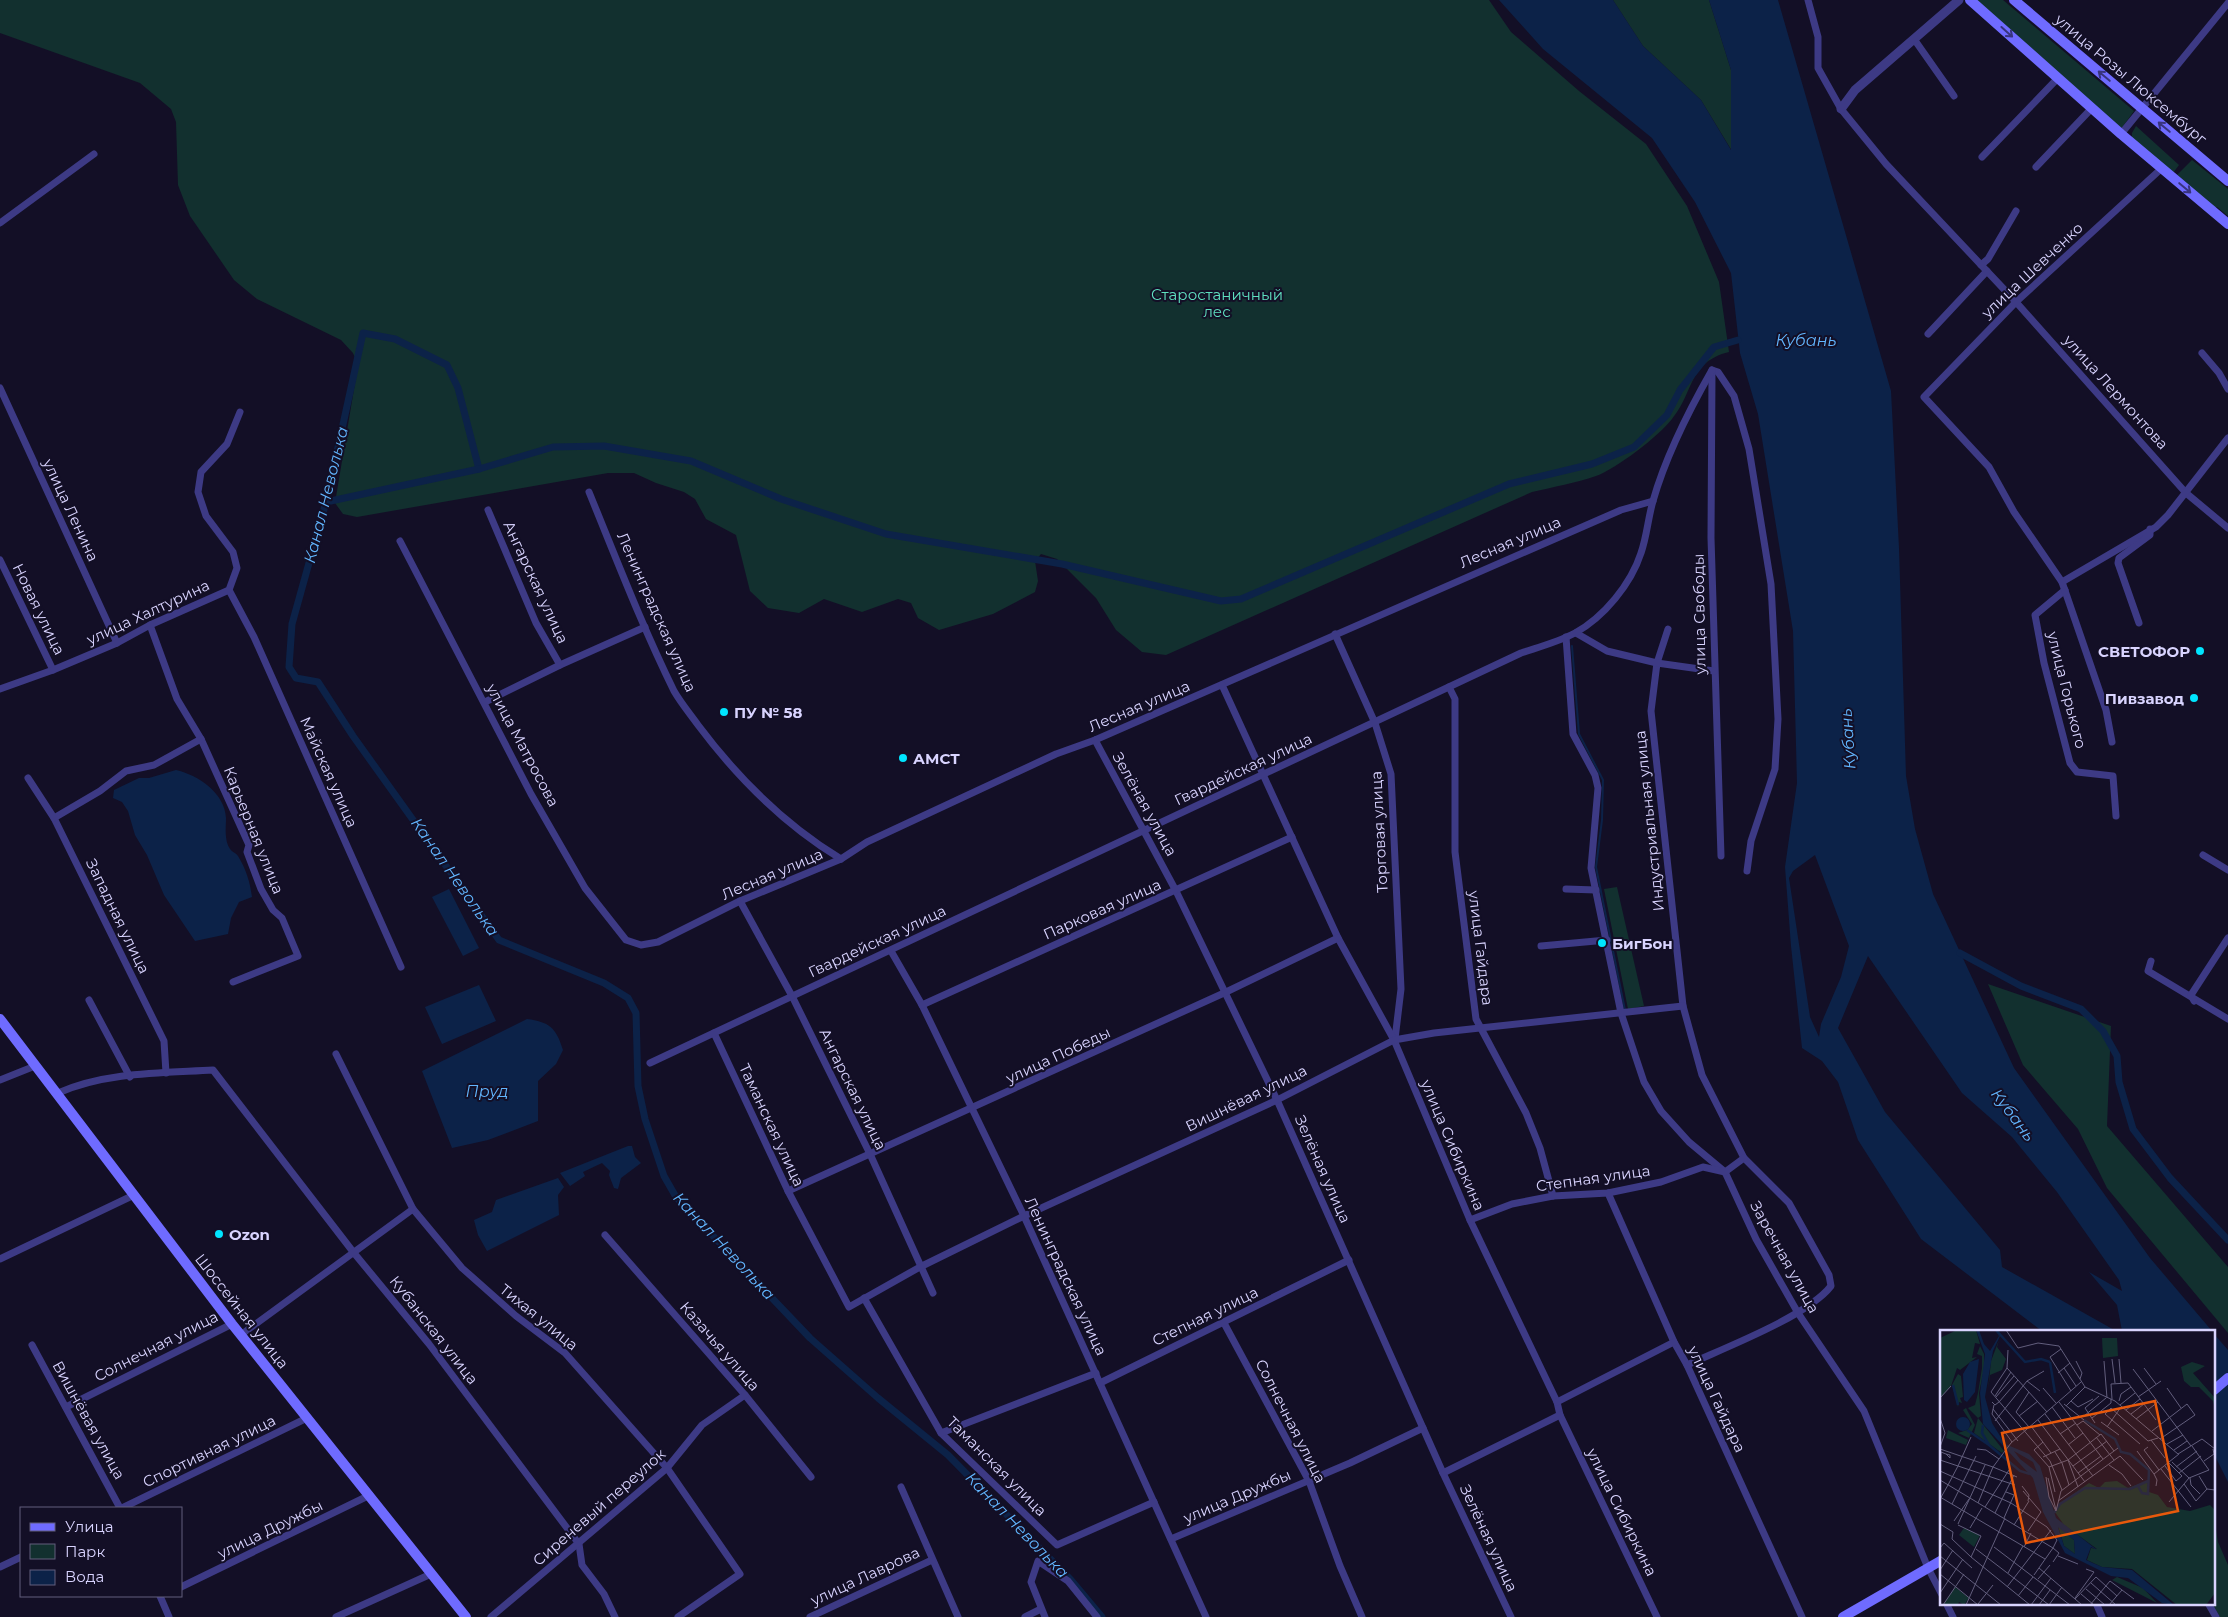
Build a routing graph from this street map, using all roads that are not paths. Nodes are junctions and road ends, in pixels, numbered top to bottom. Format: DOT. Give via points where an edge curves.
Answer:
graph roads {
  1 [pos="1959,0"];
  2 [pos="1970,0"];
  3 [pos="2014,0"];
  4 [pos="1810,1"];
  5 [pos="2228,3"];
  6 [pos="1914,39"];
  7 [pos="2058,78"];
  8 [pos="1954,96"];
  9 [pos="2092,108"];
  10 [pos="2141,108"];
  11 [pos="1841,109"];
  12 [pos="2121,134"];
  13 [pos="94,154"];
  14 [pos="1982,158"];
  15 [pos="2036,167"];
  16 [pos="2162,168"];
  17 [pos="2228,181"];
  18 [pos="2016,211"];
  19 [pos="0,223"];
  20 [pos="2228,224"];
  21 [pos="1984,268"];
  22 [pos="2016,302"];
  23 [pos="1928,334"];
  24 [pos="2202,353"];
  25 [pos="1712,370"];
  26 [pos="0,388"];
  27 [pos="2228,388"];
  28 [pos="240,412"];
  29 [pos="2228,438"];
  30 [pos="589,492"];
  31 [pos="2186,493"];
  32 [pos="1653,501"];
  33 [pos="488,510"];
  34 [pos="2228,528"];
  35 [pos="2150,529"];
  36 [pos="400,541"];
  37 [pos="0,560"];
  38 [pos="2062,582"];
  39 [pos="229,590"];
  40 [pos="2065,590"];
  41 [pos="2139,623"];
  42 [pos="150,625"];
  43 [pos="645,627"];
  44 [pos="1668,630"];
  45 [pos="1576,633"];
  46 [pos="1335,634"];
  47 [pos="1566,637"];
  48 [pos="117,643"];
  49 [pos="1657,663"];
  50 [pos="560,665"];
  51 [pos="53,670"];
  52 [pos="1714,670"];
  53 [pos="1222,685"];
  54 [pos="1449,687"];
  55 [pos="0,689"];
  56 [pos="485,702"];
  57 [pos="1375,723"];
  58 [pos="201,739"];
  59 [pos="1095,740"];
  60 [pos="2112,742"];
  61 [pos="1264,775"];
  62 [pos="28,778"];
  63 [pos="2116,816"];
  64 [pos="54,818"];
  65 [pos="1144,829"];
  66 [pos="1292,837"];
  67 [pos="2203,855"];
  68 [pos="1721,856"];
  69 [pos="841,859"];
  70 [pos="2228,870"];
  71 [pos="1747,871"];
  72 [pos="1566,889"];
  73 [pos="1596,890"];
  74 [pos="1176,891"];
  75 [pos="740,901"];
  76 [pos="1338,938"];
  77 [pos="2228,938"];
  78 [pos="1607,940"];
  79 [pos="641,945"];
  80 [pos="1541,946"];
  81 [pos="891,951"];
  82 [pos="2151,961"];
  83 [pos="401,967"];
  84 [pos="233,982"];
  85 [pos="1224,994"];
  86 [pos="792,996"];
  87 [pos="89,1000"];
  88 [pos="2194,1000"];
  89 [pos="922,1005"];
  90 [pos="1683,1006"];
  91 [pos="1621,1013"];
  92 [pos="0,1019"];
  93 [pos="2228,1019"];
  94 [pos="1482,1028"];
  95 [pos="714,1033"];
  96 [pos="1394,1040"];
  97 [pos="336,1054"];
  98 [pos="650,1063"];
  99 [pos="35,1066"];
  100 [pos="166,1073"];
  101 [pos="130,1077"];
  102 [pos="0,1080"];
  103 [pos="58,1093"];
  104 [pos="1277,1100"];
  105 [pos="973,1109"];
  106 [pos="870,1154"];
  107 [pos="1744,1158"];
  108 [pos="1725,1172"];
  109 [pos="788,1191"];
  110 [pos="1608,1193"];
  111 [pos="134,1195"];
  112 [pos="1553,1196"];
  113 [pos="413,1209"];
  114 [pos="1024,1216"];
  115 [pos="1470,1220"];
  116 [pos="605,1235"];
  117 [pos="354,1253"];
  118 [pos="0,1259"];
  119 [pos="1349,1260"];
  120 [pos="920,1268"];
  121 [pos="933,1293"];
  122 [pos="864,1298"];
  123 [pos="849,1307"];
  124 [pos="1798,1313"];
  125 [pos="1224,1323"];
  126 [pos="232,1324"];
  127 [pos="242,1334"];
  128 [pos="1674,1342"];
  129 [pos="32,1345"];
  130 [pos="1687,1365"];
  131 [pos="1096,1373"];
  132 [pos="2228,1378"];
  133 [pos="1100,1383"];
  134 [pos="2216,1388"];
  135 [pos="745,1396"];
  136 [pos="1557,1402"];
  137 [pos="66,1407"];
  138 [pos="1560,1415"];
  139 [pos="308,1418"];
  140 [pos="1423,1428"];
  141 [pos="941,1433"];
  142 [pos="667,1468"];
  143 [pos="1443,1473"];
  144 [pos="811,1477"];
  145 [pos="1309,1481"];
  146 [pos="901,1487"];
  147 [pos="370,1496"];
  148 [pos="1154,1502"];
  149 [pos="120,1507"];
  150 [pos="123,1507"];
  151 [pos="1171,1539"];
  152 [pos="580,1544"];
  153 [pos="20,1557"];
  154 [pos="932,1560"];
  155 [pos="1940,1561"];
  156 [pos="0,1567"];
  157 [pos="1928,1568"];
  158 [pos="431,1574"];
  159 [pos="182,1588"];
  160 [pos="1940,1591"];
  161 [pos="161,1597"];
  162 [pos="1946,1604"];
  163 [pos="2096,1604"];
  164 [pos="2209,1604"];
  165 [pos="1041,1609"];
  166 [pos="169,1617"];
  167 [pos="336,1617"];
  168 [pos="466,1617"];
  169 [pos="491,1617"];
  170 [pos="615,1617"];
  171 [pos="678,1617"];
  172 [pos="810,1617"];
  173 [pos="958,1617"];
  174 [pos="1025,1617"];
  175 [pos="1045,1617"];
  176 [pos="1097,1617"];
  177 [pos="1206,1617"];
  178 [pos="1362,1617"];
  179 [pos="1511,1617"];
  180 [pos="1658,1617"];
  181 [pos="1802,1617"];
  182 [pos="1843,1617"];
  183 [pos="1953,1617"];
  184 [pos="2102,1617"];
  185 [pos="2216,1617"];
  1 -- 6 [label="street"];
  2 -- 7 [label="main road, one-way"];
  10 -- 3 [label="main road, улица Розы Люксембург, one-way"];
  4 -- 11 [label="street, улица Лермонтова" via="1818,37 1818,68"];
  5 -- 10 [label="street"];
  6 -- 8 [label="street"];
  6 -- 11 [label="street" via="1855,90"];
  7 -- 9 [label="main road"];
  7 -- 14 [label="street"];
  9 -- 12 [label="main road"];
  9 -- 15 [label="street"];
  10 -- 12 [label="street"];
  17 -- 10 [label="main road, улица Розы Люксембург, one-way"];
  11 -- 21 [label="street, улица Лермонтова" via="1886,164"];
  12 -- 16 [label="main road"];
  13 -- 19 [label="street"];
  16 -- 20 [label="main road, one-way"];
  16 -- 22 [label="street, улица Шевченко"];
  18 -- 21 [label="street"];
  21 -- 22 [label="street, улица Лермонтова"];
  21 -- 23 [label="street"];
  22 -- 31 [label="street, улица Лермонтова"];
  22 -- 38 [label="street, улица Шевченко" via="1924,397 1989,467 2014,512"];
  24 -- 27 [label="street"];
  25 -- 32 [label="street, Гвардейская улица" via="1671,449"];
  25 -- 52 [label="street, улица Свободы"];
  25 -- 71 [label="street" via="1718,372 1734,396 1749,449 1771,584 1778,719 1775,769 1751,841"];
  26 -- 48 [label="street, улица Ленина"];
  28 -- 39 [label="street, улица Халтурина" via="227,444 201,472 198,492 206,516 233,552 237,568"];
  29 -- 31 [label="street"];
  30 -- 43 [label="street, Ленинградская улица"];
  31 -- 34 [label="street, улица Лермонтова"];
  31 -- 35 [label="street" via="2168,516"];
  32 -- 45 [label="street, Гвардейская улица" via="1633,574 1614,599"];
  32 -- 46 [label="street, Лесная улица" via="1621,510"];
  33 -- 50 [label="street, Ангарская улица" via="536,622"];
  35 -- 38 [label="street"];
  35 -- 41 [label="street" via="2150,536 2119,558 2118,563"];
  36 -- 56 [label="street, улица Матросова"];
  37 -- 51 [label="street, Новая улица"];
  38 -- 40 [label="street"];
  39 -- 42 [label="street, улица Халтурина"];
  39 -- 83 [label="street, Майская улица" via="254,637"];
  40 -- 60 [label="street" via="2106,710"];
  40 -- 63 [label="street, улица Горького" via="2035,615 2044,663 2070,763 2077,772 2113,776"];
  42 -- 48 [label="street, улица Халтурина"];
  42 -- 58 [label="street, Карьерная улица" via="177,699"];
  43 -- 50 [label="street"];
  43 -- 69 [label="street, Ленинградская улица" via="675,692 719,753 811,841"];
  44 -- 49 [label="street, Индустриальная улица"];
  45 -- 47 [label="street, Гвардейская улица"];
  45 -- 49 [label="street" via="1607,651"];
  46 -- 53 [label="street, Лесная улица"];
  46 -- 57 [label="street, Торговая улица"];
  47 -- 54 [label="street, Гвардейская улица" via="1521,653"];
  47 -- 73 [label="street, Заречная улица" via="1573,734 1595,774 1598,788 1590,868"];
  48 -- 51 [label="street, улица Халтурина"];
  49 -- 52 [label="street"];
  49 -- 90 [label="street, Индустриальная улица" via="1651,712"];
  50 -- 56 [label="street"];
  51 -- 55 [label="street, улица Халтурина"];
  52 -- 68 [label="street, улица Свободы"];
  53 -- 59 [label="street, Лесная улица"];
  53 -- 61 [label="street, улица Сибиркина"];
  54 -- 57 [label="street, Гвардейская улица"];
  54 -- 94 [label="street, улица Гайдара" via="1455,699 1455,852 1476,1018"];
  56 -- 79 [label="street, улица Матросова" via="585,888 626,940"];
  57 -- 61 [label="street, Гвардейская улица"];
  57 -- 96 [label="street, Торговая улица" via="1389,762 1393,788 1401,989"];
  58 -- 64 [label="street" via="154,765 126,771 100,791"];
  58 -- 84 [label="street, Карьерная улица" via="249,845 247,852 261,890 282,918 298,956"];
  59 -- 65 [label="street, Зелёная улица"];
  59 -- 69 [label="street, Лесная улица" via="1056,754 867,842"];
  61 -- 65 [label="street, Гвардейская улица"];
  61 -- 66 [label="street, улица Сибиркина"];
  62 -- 64 [label="street, Западная улица"];
  64 -- 100 [label="street, Западная улица" via="164,1041"];
  65 -- 74 [label="street, Зелёная улица"];
  65 -- 81 [label="street, Гвардейская улица"];
  66 -- 74 [label="street, Парковая улица"];
  66 -- 76 [label="street, улица Сибиркина"];
  67 -- 70 [label="street"];
  69 -- 75 [label="street, Лесная улица"];
  72 -- 73 [label="street"];
  73 -- 78 [label="street, Заречная улица"];
  74 -- 85 [label="street, Зелёная улица"];
  74 -- 89 [label="street, Парковая улица"];
  75 -- 79 [label="street, Лесная улица" via="658,942"];
  75 -- 86 [label="street, Ангарская улица"];
  76 -- 85 [label="street, улица Победы"];
  76 -- 96 [label="street, улица Сибиркина"];
  77 -- 88 [label="street" via="2196,985 2191,995"];
  78 -- 80 [label="street"];
  78 -- 91 [label="street, Заречная улица"];
  81 -- 86 [label="street, Гвардейская улица"];
  81 -- 89 [label="street, Ленинградская улица"];
  82 -- 88 [label="street" via="2148,971"];
  85 -- 104 [label="street, Зелёная улица"];
  85 -- 105 [label="street, улица Победы"];
  86 -- 95 [label="street, Гвардейская улица"];
  86 -- 106 [label="street, Ангарская улица"];
  87 -- 101 [label="street"];
  88 -- 93 [label="street"];
  89 -- 105 [label="street, Ленинградская улица"];
  90 -- 91 [label="street, Вишнёвая улица"];
  90 -- 107 [label="street, Индустриальная улица" via="1702,1075"];
  91 -- 94 [label="street, Вишнёвая улица"];
  91 -- 108 [label="street, Заречная улица" via="1644,1082 1661,1111 1689,1142"];
  92 -- 99 [label="main road, Шоссейная улица"];
  94 -- 96 [label="street, Вишнёвая улица"];
  94 -- 112 [label="street, улица Гайдара" via="1526,1113"];
  95 -- 98 [label="street, Гвардейская улица"];
  95 -- 109 [label="street, Таманская улица"];
  96 -- 104 [label="street, Вишнёвая улица"];
  96 -- 115 [label="street, улица Сибиркина"];
  97 -- 113 [label="street, Тихая улица"];
  99 -- 102 [label="street"];
  99 -- 103 [label="main road, Шоссейная улица"];
  100 -- 101 [label="street"];
  100 -- 117 [label="street, Кубанская улица" via="212,1070"];
  101 -- 103 [label="street" via="82,1083"];
  103 -- 111 [label="main road, Шоссейная улица"];
  104 -- 114 [label="street, Вишнёвая улица"];
  104 -- 119 [label="street, Зелёная улица"];
  105 -- 106 [label="street, улица Победы"];
  105 -- 114 [label="street, Ленинградская улица"];
  106 -- 109 [label="street, улица Победы"];
  106 -- 120 [label="street, Ангарская улица"];
  107 -- 108 [label="street"];
  107 -- 124 [label="street, Индустриальная улица" via="1789,1203 1828,1275 1831,1286"];
  108 -- 110 [label="street, Степная улица" via="1703,1167 1661,1182"];
  108 -- 124 [label="street, Заречная улица" via="1756,1239"];
  109 -- 123 [label="street, Таманская улица"];
  110 -- 112 [label="street, Степная улица"];
  110 -- 128 [label="street, улица Гайдара"];
  111 -- 118 [label="street"];
  111 -- 126 [label="main road, Шоссейная улица"];
  112 -- 115 [label="street, Степная улица" via="1512,1204"];
  113 -- 117 [label="street"];
  113 -- 142 [label="street, Тихая улица" via="462,1268 516,1316 565,1353"];
  114 -- 120 [label="street, Вишнёвая улица"];
  114 -- 131 [label="street, Ленинградская улица"];
  115 -- 136 [label="street, улица Сибиркина"];
  116 -- 135 [label="street, Казачья улица"];
  117 -- 127 [label="street"];
  117 -- 152 [label="street, Кубанская улица" via="429,1344"];
  119 -- 125 [label="street, Степная улица"];
  119 -- 140 [label="street, Зелёная улица"];
  120 -- 121 [label="street, Ангарская улица"];
  120 -- 122 [label="street, Вишнёвая улица"];
  122 -- 123 [label="street, Вишнёвая улица"];
  122 -- 141 [label="street, Таманская улица"];
  124 -- 130 [label="street"];
  124 -- 157 [label="street, Заречная улица" via="1864,1411"];
  125 -- 133 [label="street, Степная улица"];
  125 -- 145 [label="street, Солнечная улица"];
  126 -- 127 [label="main road, Шоссейная улица"];
  126 -- 137 [label="street, Солнечная улица"];
  127 -- 139 [label="main road, Шоссейная улица"];
  128 -- 130 [label="street, улица Гайдара"];
  128 -- 136 [label="street"];
  129 -- 137 [label="street, Вишнёвая улица"];
  130 -- 181 [label="street, улица Гайдара"];
  131 -- 133 [label="street, Ленинградская улица"];
  131 -- 141 [label="street"];
  132 -- 134 [label="main road"];
  133 -- 148 [label="street, Ленинградская улица"];
  135 -- 142 [label="street, Сиреневый переулок" via="702,1426"];
  135 -- 144 [label="street, Казачья улица"];
  136 -- 138 [label="street, улица Сибиркина"];
  137 -- 149 [label="street, Вишнёвая улица"];
  138 -- 143 [label="street"];
  138 -- 180 [label="street, улица Сибиркина"];
  139 -- 147 [label="main road, Шоссейная улица"];
  139 -- 150 [label="street, Спортивная улица"];
  140 -- 143 [label="street, Зелёная улица"];
  140 -- 145 [label="street, улица Дружбы"];
  141 -- 148 [label="street, Таманская улица" via="1057,1545"];
  142 -- 152 [label="street, Сиреневый переулок"];
  142 -- 171 [label="street, Тихая улица" via="740,1574"];
  143 -- 179 [label="street, Зелёная улица"];
  145 -- 151 [label="street, улица Дружбы"];
  145 -- 178 [label="street, Солнечная улица"];
  146 -- 154 [label="street"];
  147 -- 158 [label="main road, Шоссейная улица"];
  147 -- 159 [label="street, улица Дружбы"];
  148 -- 151 [label="street, Ленинградская улица"];
  151 -- 177 [label="street, Ленинградская улица"];
  152 -- 169 [label="street, Сиреневый переулок"];
  152 -- 170 [label="street, Кубанская улица" via="582,1565 604,1594"];
  153 -- 156 [label="street"];
  154 -- 172 [label="street, улица Лаврова"];
  154 -- 173 [label="street"];
  155 -- 157 [label="main road"];
  157 -- 160 [label="street, Заречная улица"];
  157 -- 182 [label="main road"];
  158 -- 167 [label="street"];
  158 -- 168 [label="main road, Шоссейная улица"];
  161 -- 166 [label="street"];
  162 -- 183 [label="street"];
  163 -- 184 [label="street"];
  164 -- 185 [label="street"];
  165 -- 174 [label="street"];
  165 -- 175 [label="street"];
  165 -- 176 [label="street" via="1031,1582 1038,1561 1068,1581"];
}
